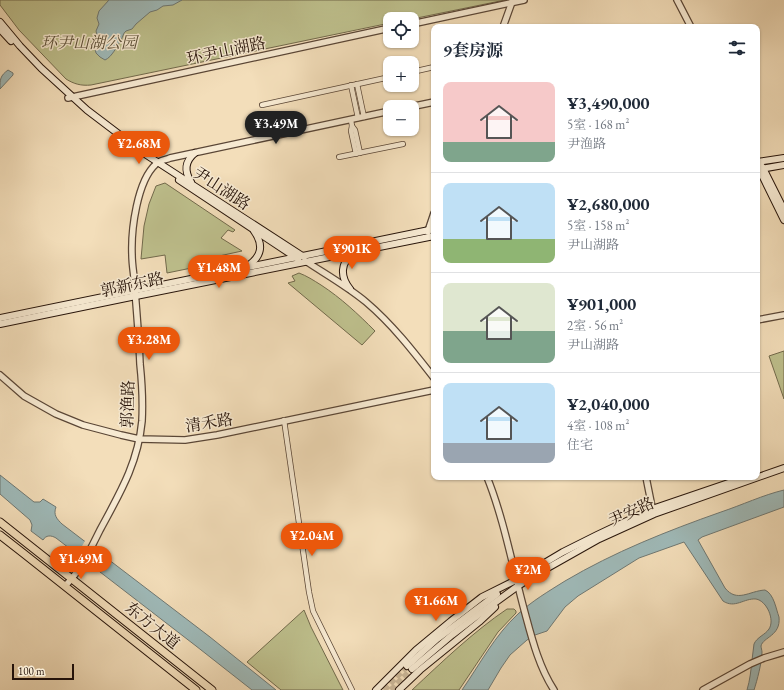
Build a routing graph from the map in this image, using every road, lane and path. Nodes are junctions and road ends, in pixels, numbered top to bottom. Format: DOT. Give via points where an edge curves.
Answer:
graph roads {
  1 [pos="524,0"];
  2 [pos="677,0"];
  3 [pos="512,2"];
  4 [pos="0,22"];
  5 [pos="419,22"];
  6 [pos="504,24"];
  7 [pos="689,24"];
  8 [pos="0,29"];
  9 [pos="383,30"];
  10 [pos="431,68"];
  11 [pos="419,70"];
  12 [pos="383,78"];
  13 [pos="357,84"];
  14 [pos="351,85"];
  15 [pos="70,98"];
  16 [pos="431,103"];
  17 [pos="262,105"];
  18 [pos="419,105"];
  19 [pos="383,113"];
  20 [pos="361,118"];
  21 [pos="351,123"];
  22 [pos="403,144"];
  23 [pos="195,153"];
  24 [pos="358,153"];
  25 [pos="339,157"];
  26 [pos="784,158"];
  27 [pos="760,162"];
  28 [pos="157,163"];
  29 [pos="784,165"];
  30 [pos="760,169"];
  31 [pos="192,184"];
  32 [pos="784,210"];
  33 [pos="784,220"];
  34 [pos="253,229"];
  35 [pos="431,233"];
  36 [pos="357,252"];
  37 [pos="296,258"];
  38 [pos="305,259"];
  39 [pos="243,268"];
  40 [pos="350,289"];
  41 [pos="135,293"];
  42 [pos="784,315"];
  43 [pos="0,318"];
  44 [pos="760,319"];
  45 [pos="0,324"];
  46 [pos="431,374"];
  47 [pos="0,375"];
  48 [pos="431,391"];
  49 [pos="284,420"];
  50 [pos="139,439"];
  51 [pos="784,464"];
  52 [pos="784,468"];
  53 [pos="760,472"];
  54 [pos="760,476"];
  55 [pos="488,480"];
  56 [pos="647,480"];
  57 [pos="738,480"];
  58 [pos="748,480"];
  59 [pos="653,512"];
  60 [pos="0,522"];
  61 [pos="0,535"];
  62 [pos="72,578"];
  63 [pos="517,583"];
  64 [pos="65,586"];
  65 [pos="784,652"];
  66 [pos="410,668"];
  67 [pos="196,690"];
  68 [pos="212,690"];
  69 [pos="352,690"];
  70 [pos="376,690"];
  71 [pos="399,690"];
  72 [pos="554,690"];
  73 [pos="703,690"];
  1 -- 3 [label="street"];
  2 -- 7 [label="street"];
  3 -- 5 [label="street"];
  3 -- 6 [label="street"];
  4 -- 15 [label="main road, 尹山湖路"];
  8 -- 15 [label="main road, 尹山湖路" via="39,72"];
  9 -- 15 [label="street, 环尹山湖路"];
  10 -- 11 [label="street"];
  12 -- 13 [label="street"];
  13 -- 14 [label="street"];
  13 -- 20 [label="street"];
  14 -- 17 [label="street"];
  14 -- 20 [label="street"];
  15 -- 28 [label="main road, 尹山湖路"];
  16 -- 18 [label="street"];
  19 -- 20 [label="street"];
  20 -- 21 [label="street"];
  21 -- 23 [label="street"];
  21 -- 24 [label="street"];
  22 -- 24 [label="street"];
  23 -- 28 [label="street"];
  23 -- 31 [label="main road" via="189,158 186,168"];
  24 -- 25 [label="street"];
  26 -- 27 [label="main road"];
  28 -- 31 [label="main road, 尹山湖路"];
  28 -- 34 [label="main road, 尹山湖路"];
  28 -- 41 [label="street, 郭渔路" via="142,189 135,216 132,254"];
  29 -- 30 [label="main road"];
  30 -- 32 [label="main road"];
  30 -- 33 [label="main road"];
  31 -- 38 [label="main road, 尹山湖路"];
  34 -- 37 [label="main road, 尹山湖路"];
  34 -- 39 [label="main road" via="258,236 259,252 254,261"];
  35 -- 36 [label="main road, 郭新东路"];
  35 -- 38 [label="main road, 郭新东路"];
  36 -- 38 [label="main road, 郭新东路"];
  36 -- 40 [label="main road" via="347,259 344,267 343,278"];
  37 -- 38 [label="main road, 尹山湖路"];
  37 -- 39 [label="main road, 郭新东路"];
  38 -- 40 [label="street, 尹山湖路"];
  38 -- 41 [label="main road, 郭新东路"];
  39 -- 41 [label="main road, 郭新东路"];
  40 -- 46 [label="street, 尹山湖路" via="395,330"];
  41 -- 43 [label="main road, 郭新东路"];
  41 -- 45 [label="main road, 郭新东路"];
  41 -- 50 [label="street, 郭渔路" via="143,396"];
  42 -- 44 [label="street"];
  47 -- 50 [label="street, 清禾路" via="24,396 56,414 83,425"];
  48 -- 49 [label="street, 清禾路"];
  49 -- 50 [label="street, 清禾路" via="185,440"];
  49 -- 69 [label="street" via="313,611"];
  50 -- 62 [label="street, 郭渔路" via="126,481"];
  51 -- 53 [label="main road"];
  52 -- 54 [label="main road, 尹安路"];
  55 -- 63 [label="street"];
  56 -- 59 [label="street"];
  57 -- 59 [label="main road, 尹安路"];
  58 -- 59 [label="main road, 尹安路"];
  59 -- 63 [label="main road, 尹安路" via="563,552"];
  60 -- 62 [label="main road, 东方大道"];
  61 -- 64 [label="main road, 东方大道"];
  62 -- 64 [label="street, 郭渔路"];
  62 -- 68 [label="main road, 东方大道"];
  63 -- 66 [label="main road" via="481,605 446,632 422,652"];
  63 -- 70 [label="main road" via="482,597 416,650"];
  63 -- 71 [label="main road" via="479,622"];
  63 -- 72 [label="street" via="534,649"];
  64 -- 67 [label="main road, 东方大道"];
  65 -- 73 [label="street" via="750,664"];
}
